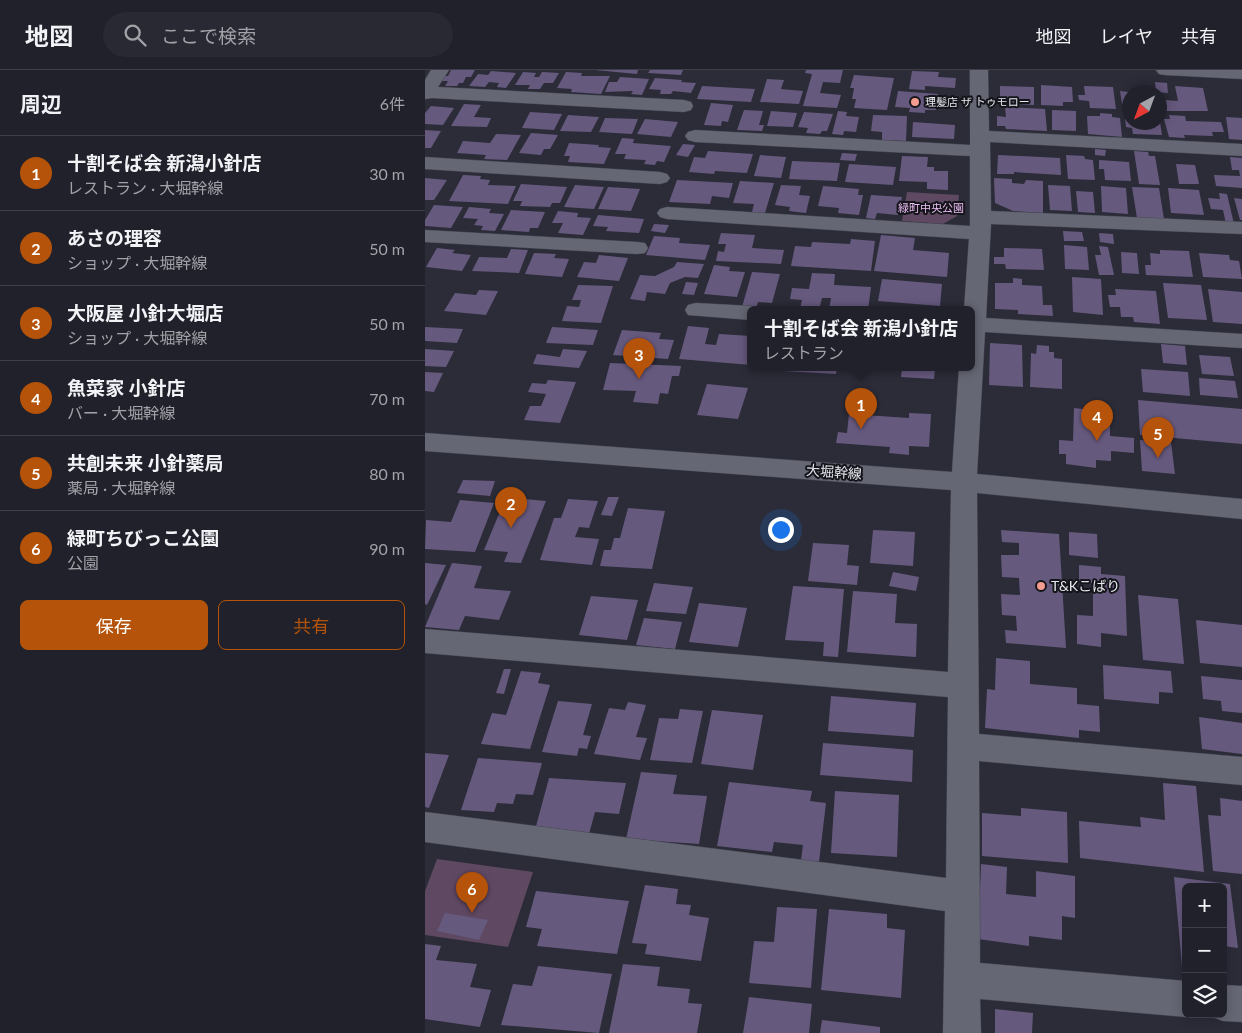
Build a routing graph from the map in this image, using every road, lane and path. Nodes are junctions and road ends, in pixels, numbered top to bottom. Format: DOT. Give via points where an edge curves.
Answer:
graph roads {
  1 [pos="440,70"];
  2 [pos="979,70"];
  3 [pos="1165,70"];
  4 [pos="1242,74"];
  5 [pos="426,93"];
  6 [pos="684,106"];
  7 [pos="695,136"];
  8 [pos="980,143"];
  9 [pos="1242,150"];
  10 [pos="425,163"];
  11 [pos="660,178"];
  12 [pos="667,213"];
  13 [pos="981,225"];
  14 [pos="1242,228"];
  15 [pos="425,236"];
  16 [pos="637,248"];
  17 [pos="974,306"];
  18 [pos="696,310"];
  19 [pos="747,313"];
  20 [pos="975,324"];
  21 [pos="1242,340"];
  22 [pos="970,371"];
  23 [pos="425,442"];
  24 [pos="964,482"];
  25 [pos="1242,509"];
  26 [pos="425,641"];
  27 [pos="963,686"];
  28 [pos="963,746"];
  29 [pos="1242,771"];
  30 [pos="425,827"];
  31 [pos="963,896"];
  32 [pos="963,980"];
  33 [pos="1182,999"];
  34 [pos="1227,1003"];
  35 [pos="1242,1004"];
  36 [pos="962,1033"];
  1 -- 5 [label="street"];
  2 -- 8 [label="street"];
  3 -- 4 [label="street"];
  5 -- 6 [label="street"];
  7 -- 8 [label="street"];
  8 -- 9 [label="street"];
  8 -- 13 [label="street"];
  10 -- 11 [label="street"];
  12 -- 13 [label="street"];
  13 -- 14 [label="street"];
  13 -- 17 [label="street"];
  15 -- 16 [label="street"];
  18 -- 19 [label="street"];
  20 -- 21 [label="street"];
  22 -- 24 [label="street"];
  23 -- 24 [label="street, 大堀幹線"];
  24 -- 25 [label="street, 大堀幹線"];
  24 -- 27 [label="street"];
  26 -- 27 [label="street"];
  27 -- 28 [label="street"];
  28 -- 29 [label="street"];
  28 -- 31 [label="street"];
  30 -- 31 [label="street"];
  31 -- 32 [label="street"];
  32 -- 33 [label="street"];
  32 -- 36 [label="street"];
  34 -- 35 [label="street"];
}
